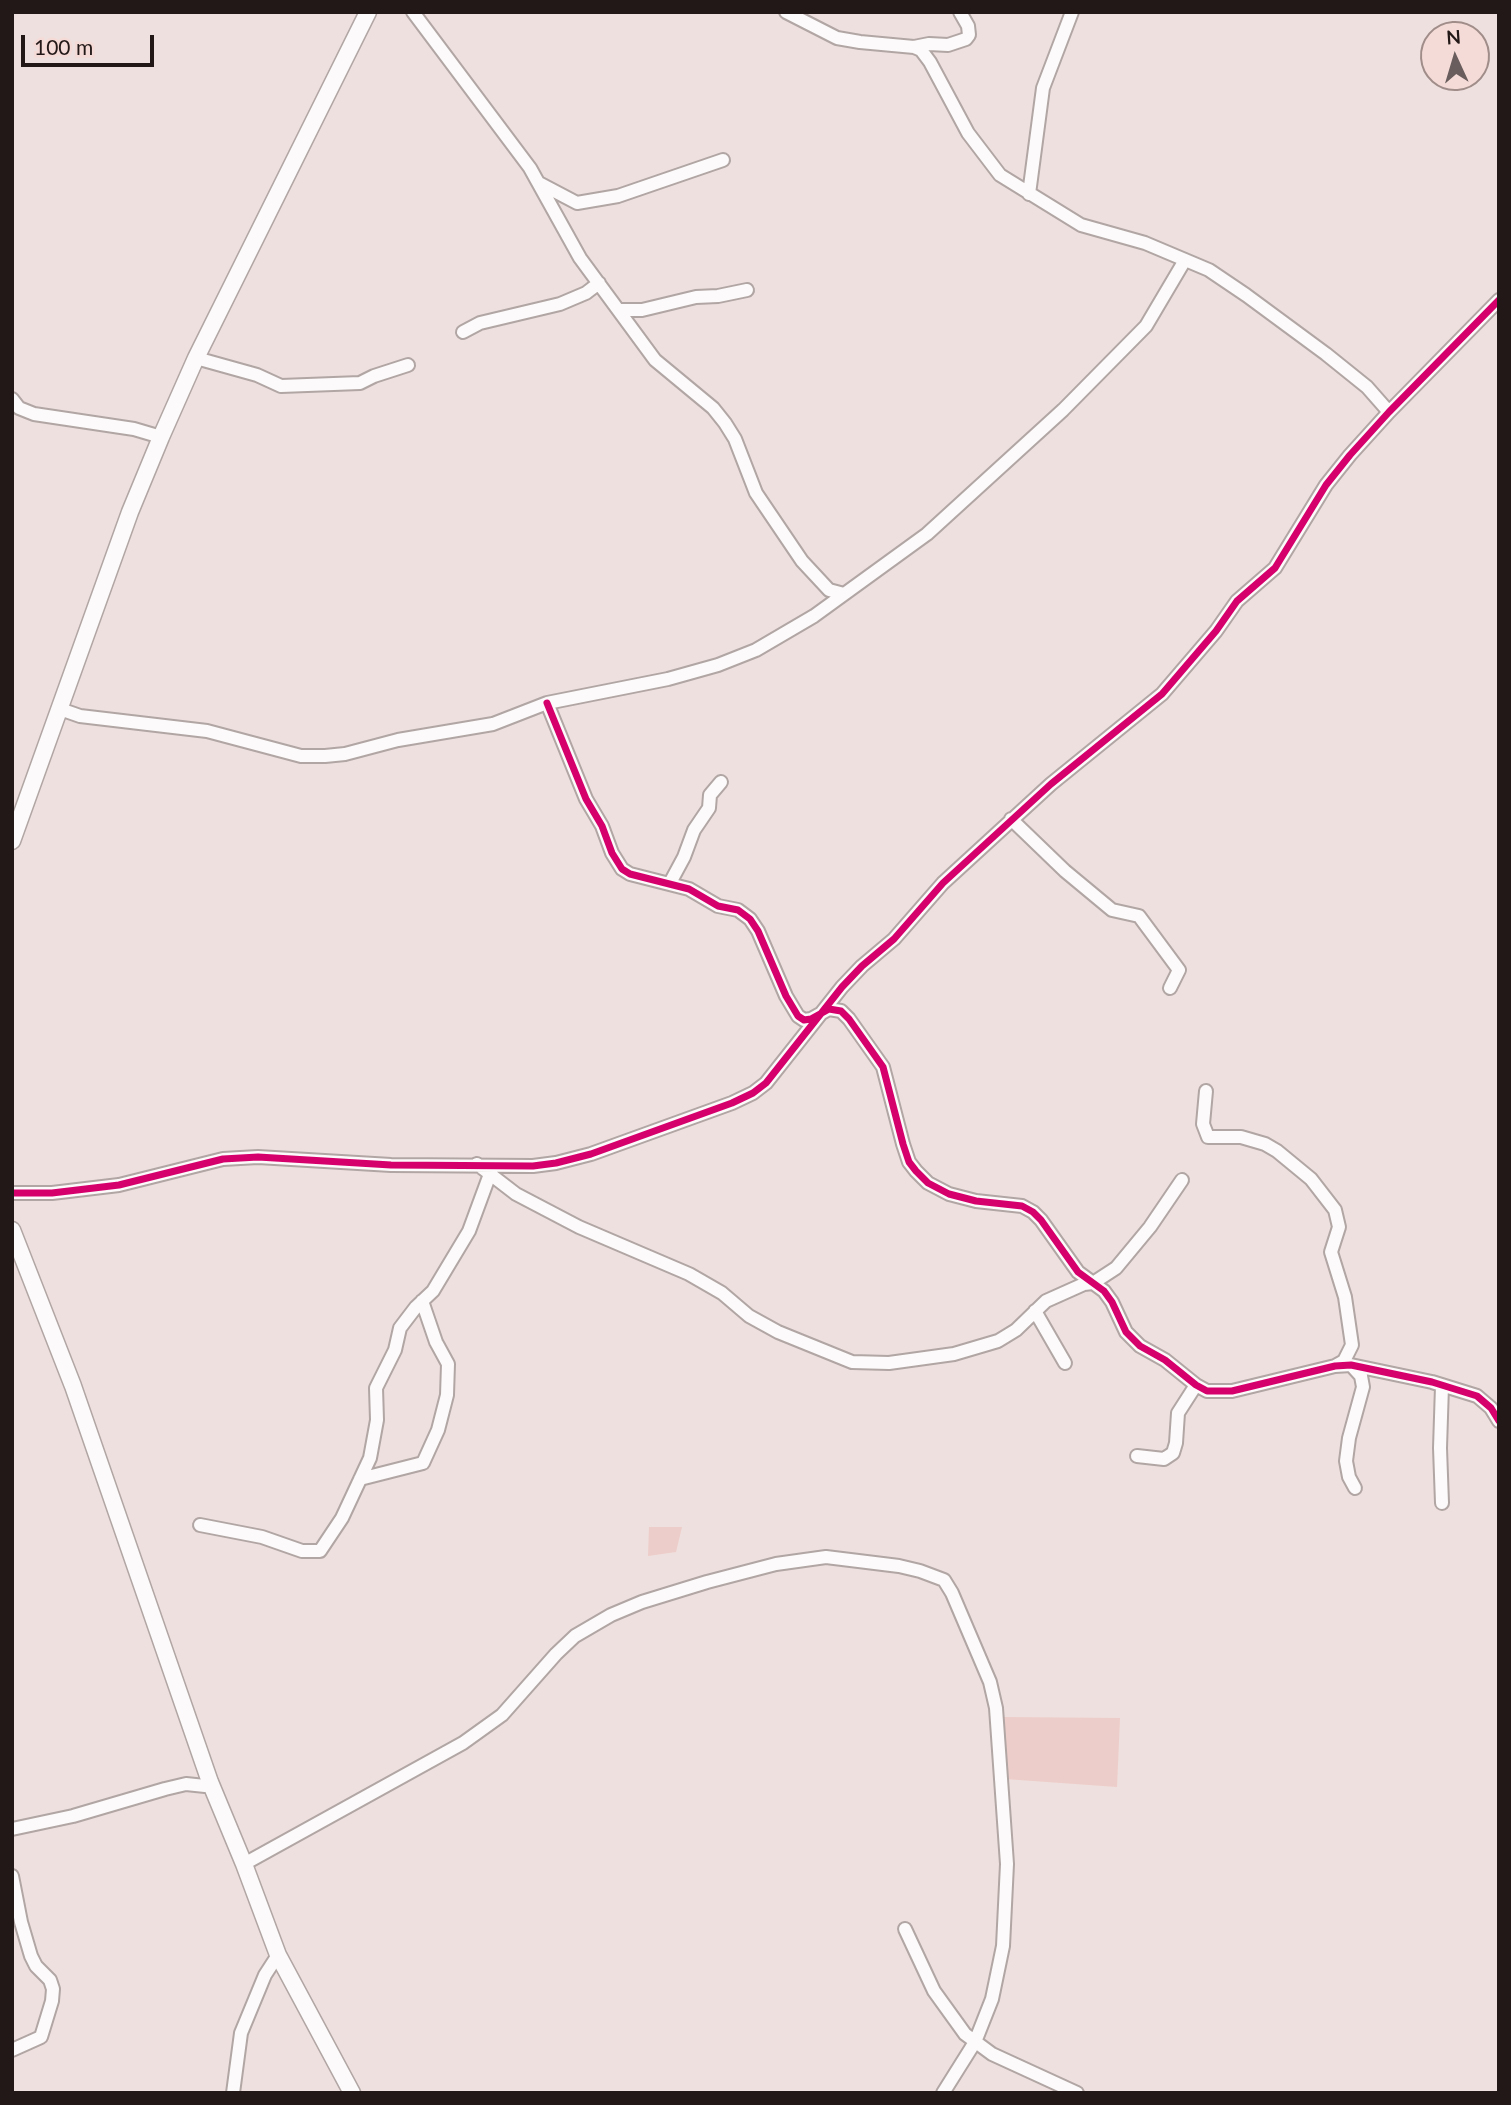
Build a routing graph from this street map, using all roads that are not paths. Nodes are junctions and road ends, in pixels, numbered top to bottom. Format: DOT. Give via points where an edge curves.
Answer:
graph roads {
  1 [pos="368,12"];
  2 [pos="413,12"];
  3 [pos="786,12"];
  4 [pos="960,12"];
  5 [pos="1072,12"];
  6 [pos="914,47"];
  7 [pos="723,160"];
  8 [pos="538,183"];
  9 [pos="1029,194"];
  10 [pos="1185,260"];
  11 [pos="599,283"];
  12 [pos="747,290"];
  13 [pos="1499,300"];
  14 [pos="619,310"];
  15 [pos="463,332"];
  16 [pos="196,358"];
  17 [pos="408,365"];
  18 [pos="12,399"];
  19 [pos="1389,411"];
  20 [pos="161,437"];
  21 [pos="844,594"];
  22 [pos="547,703"];
  23 [pos="60,709"];
  24 [pos="721,782"];
  25 [pos="1011,819"];
  26 [pos="12,841"];
  27 [pos="670,883"];
  28 [pos="1170,988"];
  29 [pos="817,1017"];
  30 [pos="1206,1091"];
  31 [pos="476,1164"];
  32 [pos="490,1174"];
  33 [pos="1182,1180"];
  34 [pos="12,1193"];
  35 [pos="12,1230"];
  36 [pos="1093,1283"];
  37 [pos="422,1301"];
  38 [pos="1035,1311"];
  39 [pos="1065,1363"];
  40 [pos="1351,1365"];
  41 [pos="1335,1366"];
  42 [pos="1196,1385"];
  43 [pos="1443,1386"];
  44 [pos="1499,1421"];
  45 [pos="1137,1456"];
  46 [pos="360,1479"];
  47 [pos="1355,1489"];
  48 [pos="1442,1503"];
  49 [pos="200,1525"];
  50 [pos="210,1782"];
  51 [pos="12,1829"];
  52 [pos="244,1864"];
  53 [pos="12,1876"];
  54 [pos="905,1929"];
  55 [pos="278,1955"];
  56 [pos="975,2042"];
  57 [pos="12,2050"];
  58 [pos="233,2093"];
  59 [pos="352,2093"];
  60 [pos="943,2093"];
  61 [pos="1077,2093"];
  1 -- 16 [label="main road"];
  2 -- 8 [label="street"];
  3 -- 6 [label="street" via="837,38"];
  4 -- 6 [label="street" via="968,26 966,39"];
  5 -- 9 [label="street" via="1043,88"];
  6 -- 9 [label="street" via="930,62 968,133 1000,175"];
  7 -- 8 [label="street" via="618,196 576,203"];
  8 -- 11 [label="street"];
  9 -- 10 [label="street" via="1081,225"];
  10 -- 19 [label="street" via="1246,295 1367,387"];
  10 -- 21 [label="street" via="1146,326 1063,410 927,534"];
  11 -- 14 [label="street"];
  11 -- 15 [label="street" via="560,304 480,323"];
  12 -- 14 [label="street" via="642,310"];
  13 -- 19 [label="street"];
  14 -- 21 [label="street" via="655,360 725,423 771,517 821,583"];
  16 -- 17 [label="street" via="281,386 360,383"];
  16 -- 20 [label="main road"];
  18 -- 20 [label="street" via="34,414"];
  19 -- 25 [label="street" via="1326,485 1275,568 1237,601 1162,694"];
  20 -- 23 [label="main road"];
  21 -- 22 [label="street" via="777,639 718,665"];
  22 -- 23 [label="street" via="493,724 345,754 313,756 207,731 80,716"];
  22 -- 27 [label="street" via="617,862 630,874"];
  23 -- 26 [label="main road"];
  24 -- 27 [label="street" via="710,795 709,808"];
  25 -- 28 [label="street" via="1112,910 1139,916 1179,970"];
  25 -- 29 [label="street" via="943,883"];
  27 -- 29 [label="street" via="750,919 798,1016 804,1020"];
  29 -- 31 [label="street" via="766,1083 732,1103 556,1163"];
  29 -- 36 [label="street" via="830,1009 841,1011 883,1067 909,1162 928,1183 949,1194 1022,1206 1033,1212 1078,1272"];
  30 -- 41 [label="street" via="1203,1124 1208,1137 1241,1137 1271,1147 1311,1179 1335,1210 1339,1227 1331,1252 1345,1297 1352,1345 1344,1362"];
  31 -- 32 [label="street"];
  31 -- 34 [label="street" via="223,1159 119,1185"];
  32 -- 37 [label="street" via="469,1231 433,1292"];
  32 -- 38 [label="street" via="516,1194 579,1227 689,1274 778,1332 852,1362 890,1363 954,1354 998,1341"];
  33 -- 36 [label="street" via="1116,1268"];
  35 -- 50 [label="main road" via="73,1386"];
  36 -- 38 [label="street" via="1046,1301"];
  36 -- 42 [label="street" via="1112,1302 1132,1340"];
  37 -- 46 [label="street" via="400,1328 395,1350 376,1388 377,1420 370,1458"];
  37 -- 46 [label="street" via="448,1364 447,1395 438,1430 423,1463"];
  38 -- 39 [label="street"];
  40 -- 41 [label="street"];
  40 -- 43 [label="street"];
  40 -- 47 [label="street" via="1361,1376 1363,1387 1346,1461"];
  41 -- 42 [label="street" via="1232,1391 1207,1391"];
  42 -- 45 [label="street" via="1178,1413 1173,1453 1164,1459"];
  43 -- 44 [label="street" via="1477,1396"];
  43 -- 48 [label="street"];
  46 -- 49 [label="street" via="320,1551"];
  50 -- 51 [label="street" via="164,1789"];
  50 -- 52 [label="main road"];
  52 -- 55 [label="main road"];
  52 -- 56 [label="street" via="463,1743 502,1715 575,1636 611,1615 776,1564 826,1557 899,1566 944,1580 990,1682 996,1708 1007,1864 1003,1946 992,1999"];
  53 -- 57 [label="street" via="31,1956 50,1980 52,2001 41,2037"];
  54 -- 56 [label="street" via="934,1991"];
  55 -- 58 [label="street" via="265,1975 242,2034"];
  55 -- 59 [label="main road"];
  56 -- 60 [label="street"];
  56 -- 61 [label="street"];
}
